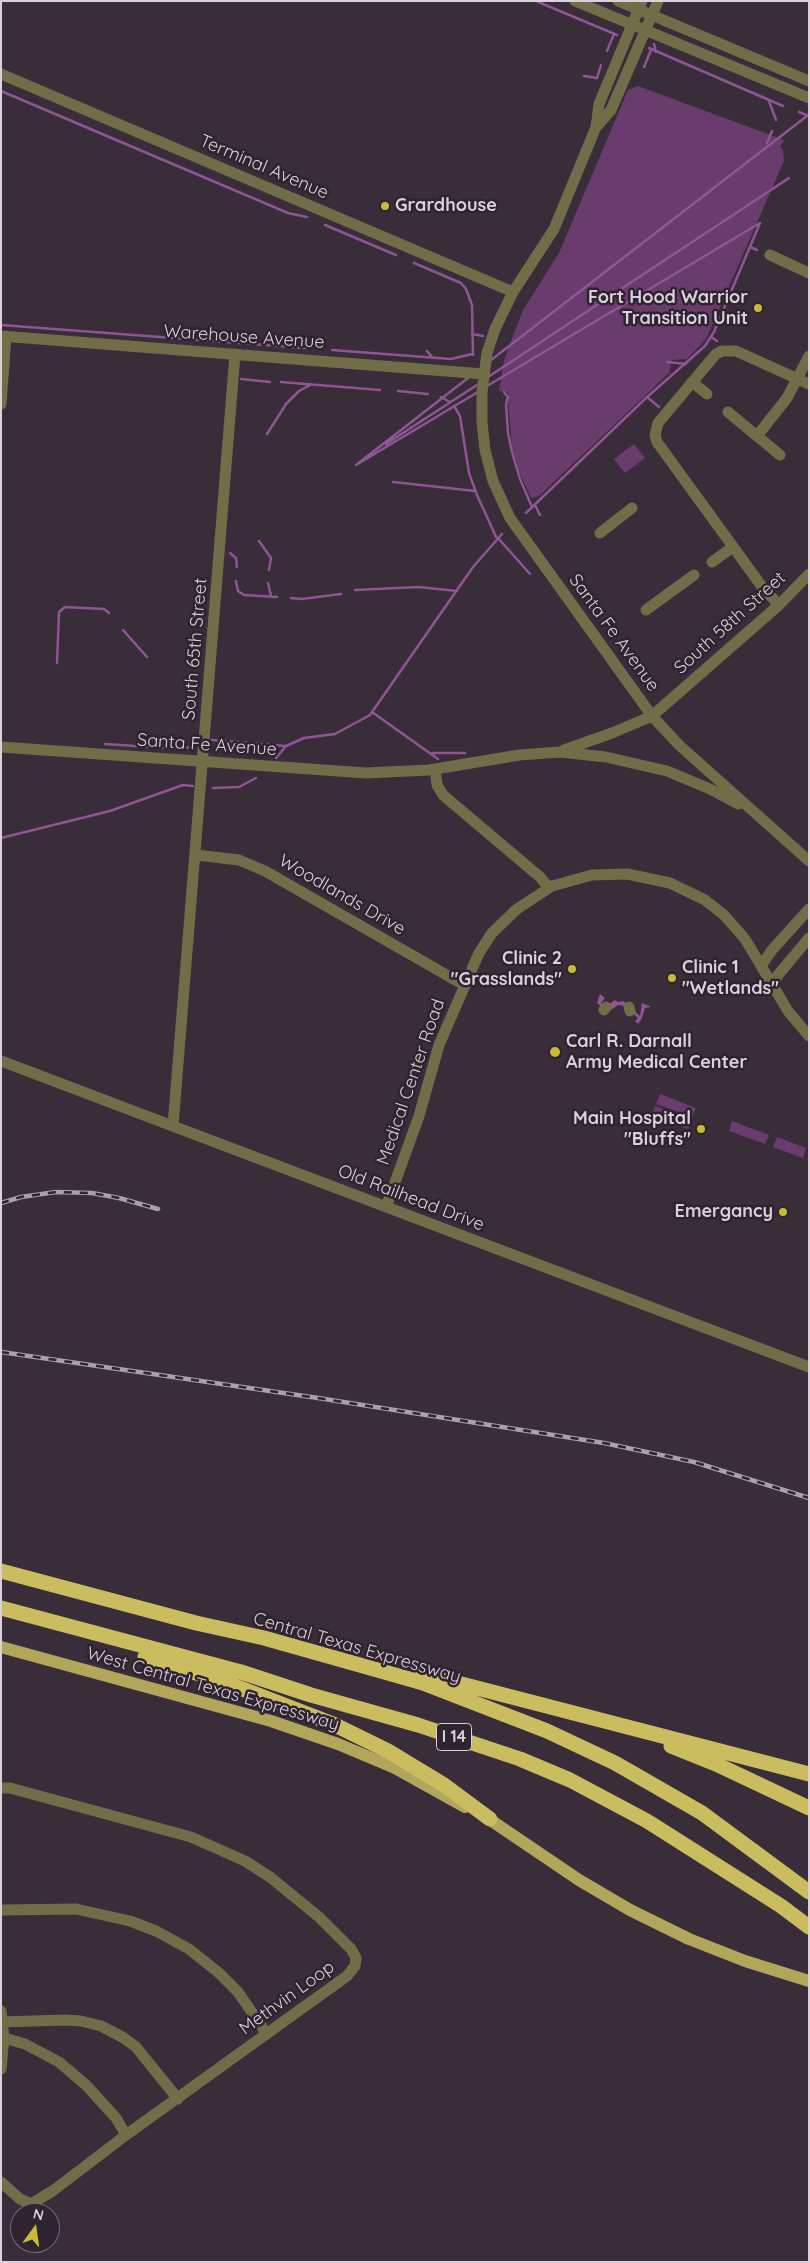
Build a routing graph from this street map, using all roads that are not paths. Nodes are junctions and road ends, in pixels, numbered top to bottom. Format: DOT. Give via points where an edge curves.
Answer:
graph roads {
  1 [pos="575,1"];
  2 [pos="618,1"];
  3 [pos="658,1"];
  4 [pos="640,5"];
  5 [pos="652,16"];
  6 [pos="632,25"];
  7 [pos="646,31"];
  8 [pos="1,74"];
  9 [pos="809,81"];
  10 [pos="809,98"];
  11 [pos="596,127"];
  12 [pos="770,255"];
  13 [pos="809,273"];
  14 [pos="513,292"];
  15 [pos="4,336"];
  16 [pos="235,354"];
  17 [pos="809,356"];
  18 [pos="484,374"];
  19 [pos="804,381"];
  20 [pos="692,382"];
  21 [pos="707,394"];
  22 [pos="1,404"];
  23 [pos="728,412"];
  24 [pos="757,436"];
  25 [pos="780,455"];
  26 [pos="632,508"];
  27 [pos="600,532"];
  28 [pos="733,547"];
  29 [pos="712,562"];
  30 [pos="809,574"];
  31 [pos="694,575"];
  32 [pos="779,605"];
  33 [pos="646,610"];
  34 [pos="652,716"];
  35 [pos="1,747"];
  36 [pos="560,752"];
  37 [pos="203,763"];
  38 [pos="435,769"];
  39 [pos="755,813"];
  40 [pos="196,855"];
  41 [pos="809,861"];
  42 [pos="550,888"];
  43 [pos="809,909"];
  44 [pos="809,938"];
  45 [pos="761,966"];
  46 [pos="464,985"];
  47 [pos="772,986"];
  48 [pos="809,1036"];
  49 [pos="1,1062"];
  50 [pos="173,1126"];
  51 [pos="386,1207"];
  52 [pos="809,1367"];
  53 [pos="1,1571"];
  54 [pos="1,1608"];
  55 [pos="65,1625"];
  56 [pos="264,1638"];
  57 [pos="1,1647"];
  58 [pos="563,1710"];
  59 [pos="809,1774"];
  60 [pos="1,1788"];
  61 [pos="809,1808"];
  62 [pos="490,1818"];
  63 [pos="809,1892"];
  64 [pos="1,1910"];
  65 [pos="809,1927"];
  66 [pos="809,1981"];
  67 [pos="2,2018"];
  68 [pos="267,2034"];
  69 [pos="3,2038"];
  70 [pos="1,2069"];
  71 [pos="178,2099"];
  72 [pos="126,2135"];
  73 [pos="1,2182"];
  1 -- 6 [label="street"];
  2 -- 4 [label="street"];
  3 -- 5 [label="street"];
  4 -- 5 [label="street"];
  4 -- 6 [label="street"];
  5 -- 7 [label="street"];
  5 -- 9 [label="street"];
  6 -- 7 [label="street"];
  6 -- 11 [label="street" via="599,104"];
  7 -- 10 [label="street"];
  7 -- 11 [label="street" via="611,110"];
  8 -- 14 [label="street, Terminal Avenue"];
  11 -- 14 [label="street, Santa Fe Avenue" via="554,229"];
  12 -- 13 [label="street"];
  14 -- 18 [label="street, Santa Fe Avenue" via="495,329"];
  15 -- 16 [label="street, Warehouse Avenue"];
  15 -- 22 [label="street"];
  16 -- 18 [label="street, Warehouse Avenue"];
  16 -- 37 [label="street, South 65th Street"];
  17 -- 19 [label="street"];
  18 -- 34 [label="street, Santa Fe Avenue" via="483,436 493,481 505,510"];
  19 -- 20 [label="street" via="728,350 716,354"];
  19 -- 24 [label="street"];
  20 -- 21 [label="street"];
  20 -- 28 [label="street" via="658,423 656,442"];
  23 -- 24 [label="street"];
  24 -- 25 [label="street"];
  26 -- 27 [label="street"];
  28 -- 29 [label="street"];
  28 -- 32 [label="street"];
  30 -- 32 [label="street, South 58th Street"];
  31 -- 33 [label="street"];
  32 -- 34 [label="street, South 58th Street"];
  34 -- 36 [label="street, South 58th Street"];
  34 -- 39 [label="street, Santa Fe Avenue" via="679,746"];
  35 -- 37 [label="street, Santa Fe Avenue"];
  36 -- 38 [label="street, Santa Fe Avenue" via="517,755"];
  36 -- 39 [label="street" via="627,761 667,771"];
  37 -- 38 [label="street, Santa Fe Avenue" via="366,773"];
  37 -- 40 [label="street, South 65th Street"];
  38 -- 42 [label="street" via="437,785 444,795"];
  39 -- 41 [label="street, Santa Fe Avenue"];
  40 -- 46 [label="street, Woodlands Drive" via="239,860 260,868"];
  40 -- 50 [label="street, South 65th Street"];
  42 -- 45 [label="street, Medical Center Road" via="582,877 617,873 670,883 705,900 724,915 745,939"];
  42 -- 46 [label="street, Medical Center Road" via="525,902 500,924 485,944"];
  43 -- 45 [label="street"];
  44 -- 47 [label="street"];
  45 -- 47 [label="street, Medical Center Road"];
  46 -- 51 [label="street, Medical Center Road" via="439,1045 420,1114"];
  47 -- 48 [label="street, Medical Center Road"];
  49 -- 50 [label="street, Old Railhead Drive"];
  50 -- 51 [label="street, Old Railhead Drive"];
  51 -- 52 [label="street, Old Railhead Drive"];
  53 -- 56 [label="highway, Central Texas Expressway / I 14"];
  54 -- 55 [label="highway, I 14"];
  55 -- 62 [label="highway" via="112,1647 222,1681 333,1724 396,1756"];
  55 -- 65 [label="highway, I 14" via="241,1672 520,1759 601,1795 647,1820"];
  56 -- 58 [label="highway" via="400,1668"];
  56 -- 63 [label="highway, Central Texas Expressway / I 14" via="423,1683 547,1731 623,1767 702,1813"];
  57 -- 62 [label="main road, West Central Texas Expressway" via="271,1721 338,1744 395,1768"];
  58 -- 59 [label="highway"];
  58 -- 61 [label="highway" via="716,1764"];
  60 -- 68 [label="street, Methvin Loop" via="190,1836 270,1877 319,1917 350,1949 356,1958 355,1966 347,1976"];
  62 -- 66 [label="main road, West Central Texas Expressway" via="579,1880 630,1910 689,1939"];
  64 -- 68 [label="street" via="76,1909 130,1921 156,1931 189,1949 219,1974 238,1992"];
  67 -- 69 [label="street"];
  67 -- 71 [label="street" via="81,2021 101,2026 136,2047"];
  68 -- 71 [label="street, Methvin Loop"];
  69 -- 70 [label="street"];
  69 -- 72 [label="street" via="25,2044 59,2062 86,2085 116,2118"];
  71 -- 72 [label="street, Methvin Loop"];
  72 -- 73 [label="street, Methvin Loop" via="31,2204"];
}
